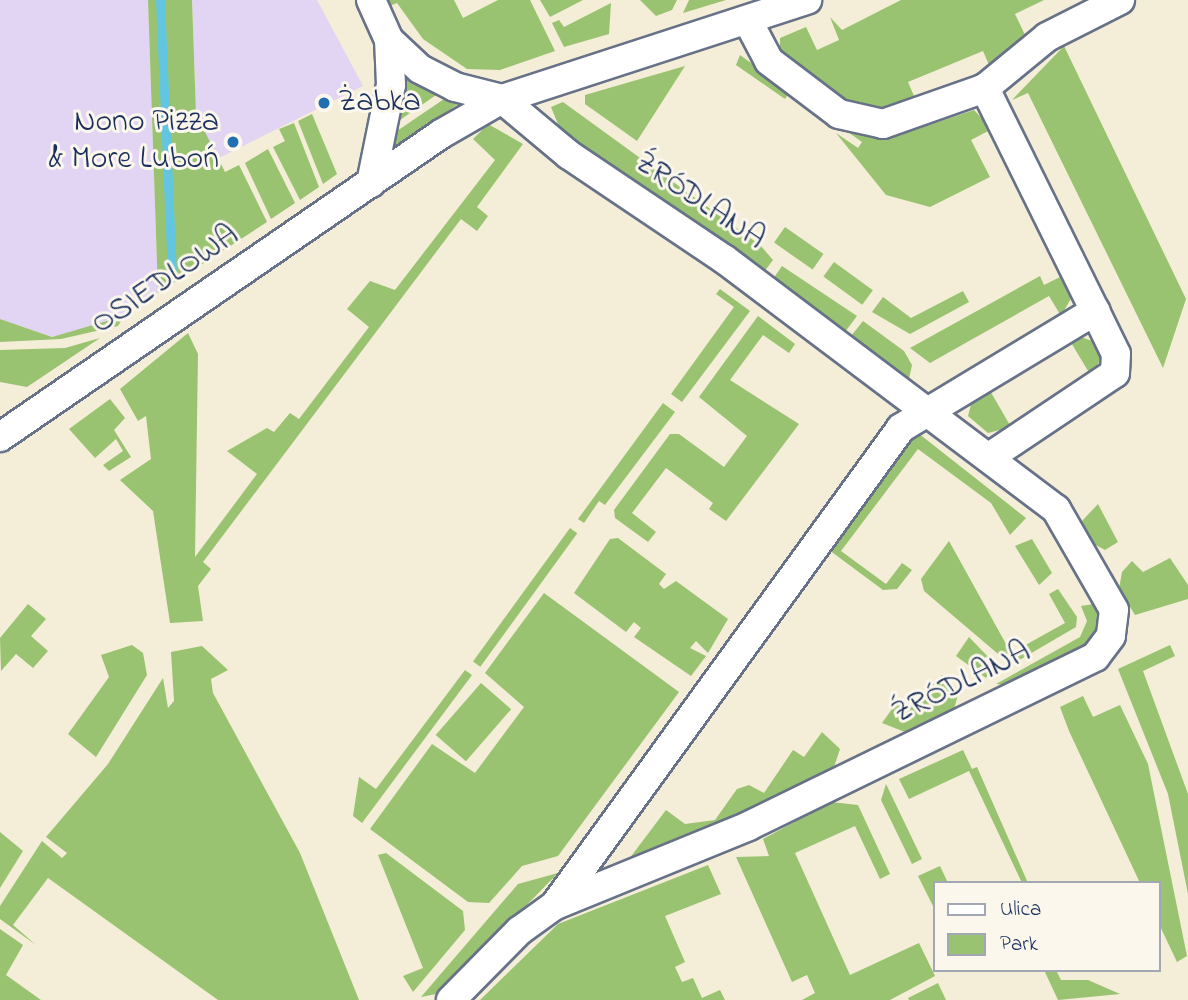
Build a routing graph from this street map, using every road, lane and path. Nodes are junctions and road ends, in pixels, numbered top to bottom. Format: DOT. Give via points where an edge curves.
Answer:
graph roads {
  1 [pos="371,0"];
  2 [pos="807,0"];
  3 [pos="1120,0"];
  4 [pos="748,23"];
  5 [pos="389,40"];
  6 [pos="985,88"];
  7 [pos="502,99"];
  8 [pos="371,183"];
  9 [pos="1095,312"];
  10 [pos="929,409"];
  11 [pos="0,437"];
  12 [pos="991,456"];
  13 [pos="555,905"];
  14 [pos="451,1000"];
  1 -- 5 [label="street"];
  2 -- 4 [label="street, OSIEDLOWA"];
  3 -- 6 [label="street" via="1046,37"];
  4 -- 6 [label="street" via="769,61 839,114 862,122 907,120"];
  4 -- 7 [label="street, OSIEDLOWA"];
  5 -- 7 [label="street" via="438,80"];
  5 -- 8 [label="street" via="391,85"];
  6 -- 9 [label="street"];
  7 -- 8 [label="street, OSIEDLOWA"];
  7 -- 10 [label="street, ŹRÓDLANA" via="593,173 687,233"];
  8 -- 11 [label="street, OSIEDLOWA"];
  9 -- 10 [label="street"];
  9 -- 12 [label="street" via="1116,354 1115,373"];
  10 -- 12 [label="street, ŹRÓDLANA"];
  10 -- 13 [label="street, ŹRÓDLANA" via="894,436"];
  12 -- 13 [label="street, ŹRÓDLANA" via="1056,509 1076,538 1114,610 1111,636 1101,650 749,826"];
  13 -- 14 [label="street, ŹRÓDLANA" via="519,931"];
}
